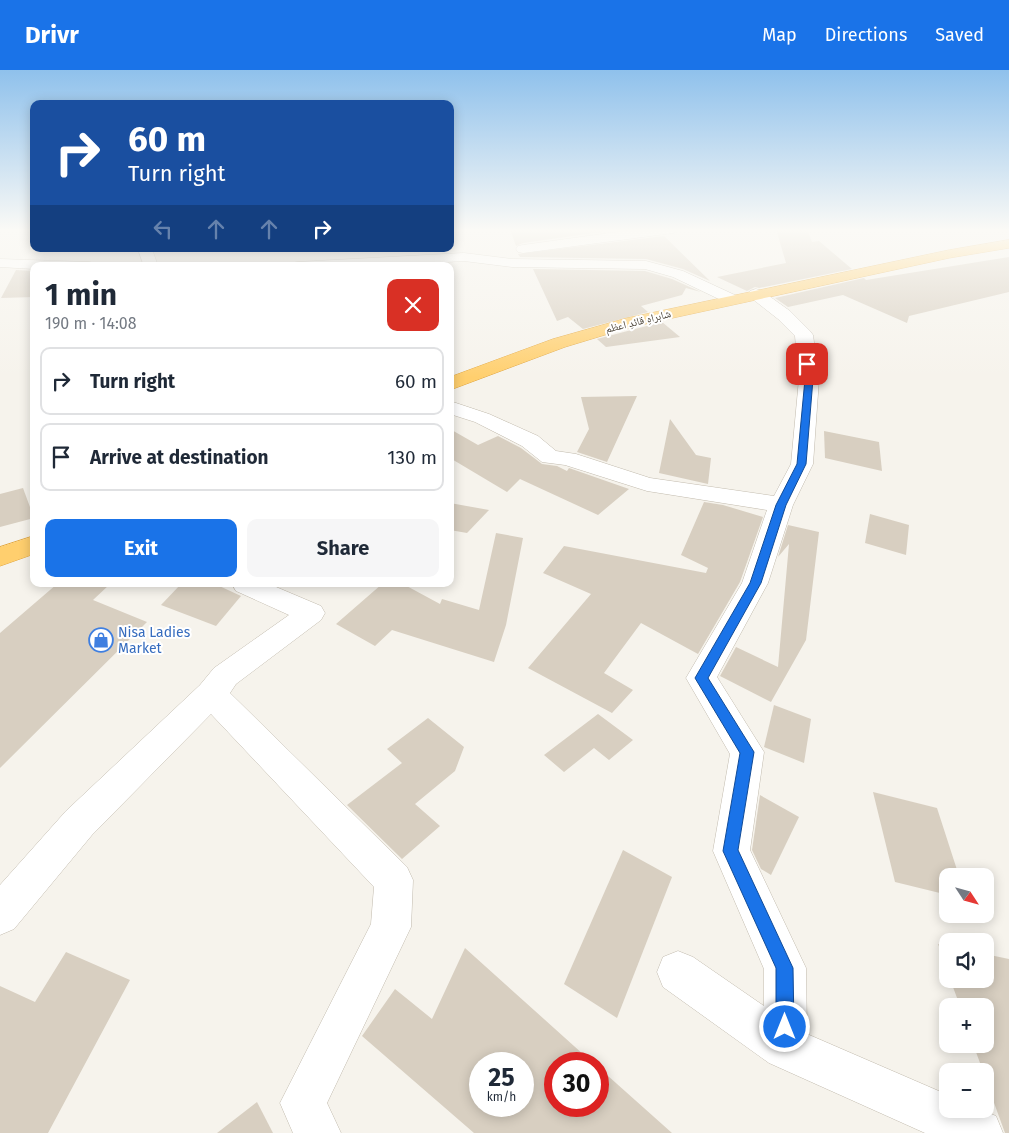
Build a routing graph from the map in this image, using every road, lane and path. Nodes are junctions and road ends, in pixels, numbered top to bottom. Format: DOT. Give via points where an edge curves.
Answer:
graph roads {
  1 [pos="691,279"];
  2 [pos="832,279"];
  3 [pos="744,297"];
  4 [pos="454,383"];
  5 [pos="454,408"];
  6 [pos="781,505"];
  7 [pos="30,546"];
  8 [pos="0,557"];
  9 [pos="252,587"];
  10 [pos="211,694"];
  11 [pos="0,915"];
  12 [pos="678,972"];
  13 [pos="785,1047"];
  14 [pos="317,1133"];
  15 [pos="979,1133"];
  1 -- 3 [label="street"];
  2 -- 3 [label="highway, شاہراہِ قائدِ اعظم"];
  3 -- 4 [label="highway, شاہراہِ قائدِ اعظم" via="576,338"];
  3 -- 6 [label="street" via="784,314 804,335 809,379 802,464"];
  5 -- 6 [label="street" via="530,441 550,457 568,459 647,484"];
  6 -- 13 [label="street" via="755,583 701,678 747,752 731,851 785,968"];
  7 -- 8 [label="highway"];
  9 -- 10 [label="street" via="310,612 225,676"];
  10 -- 11 [label="street" via="79,823"];
  10 -- 14 [label="street" via="394,880 391,927 303,1103"];
  12 -- 13 [label="street"];
  13 -- 15 [label="street"];
}
